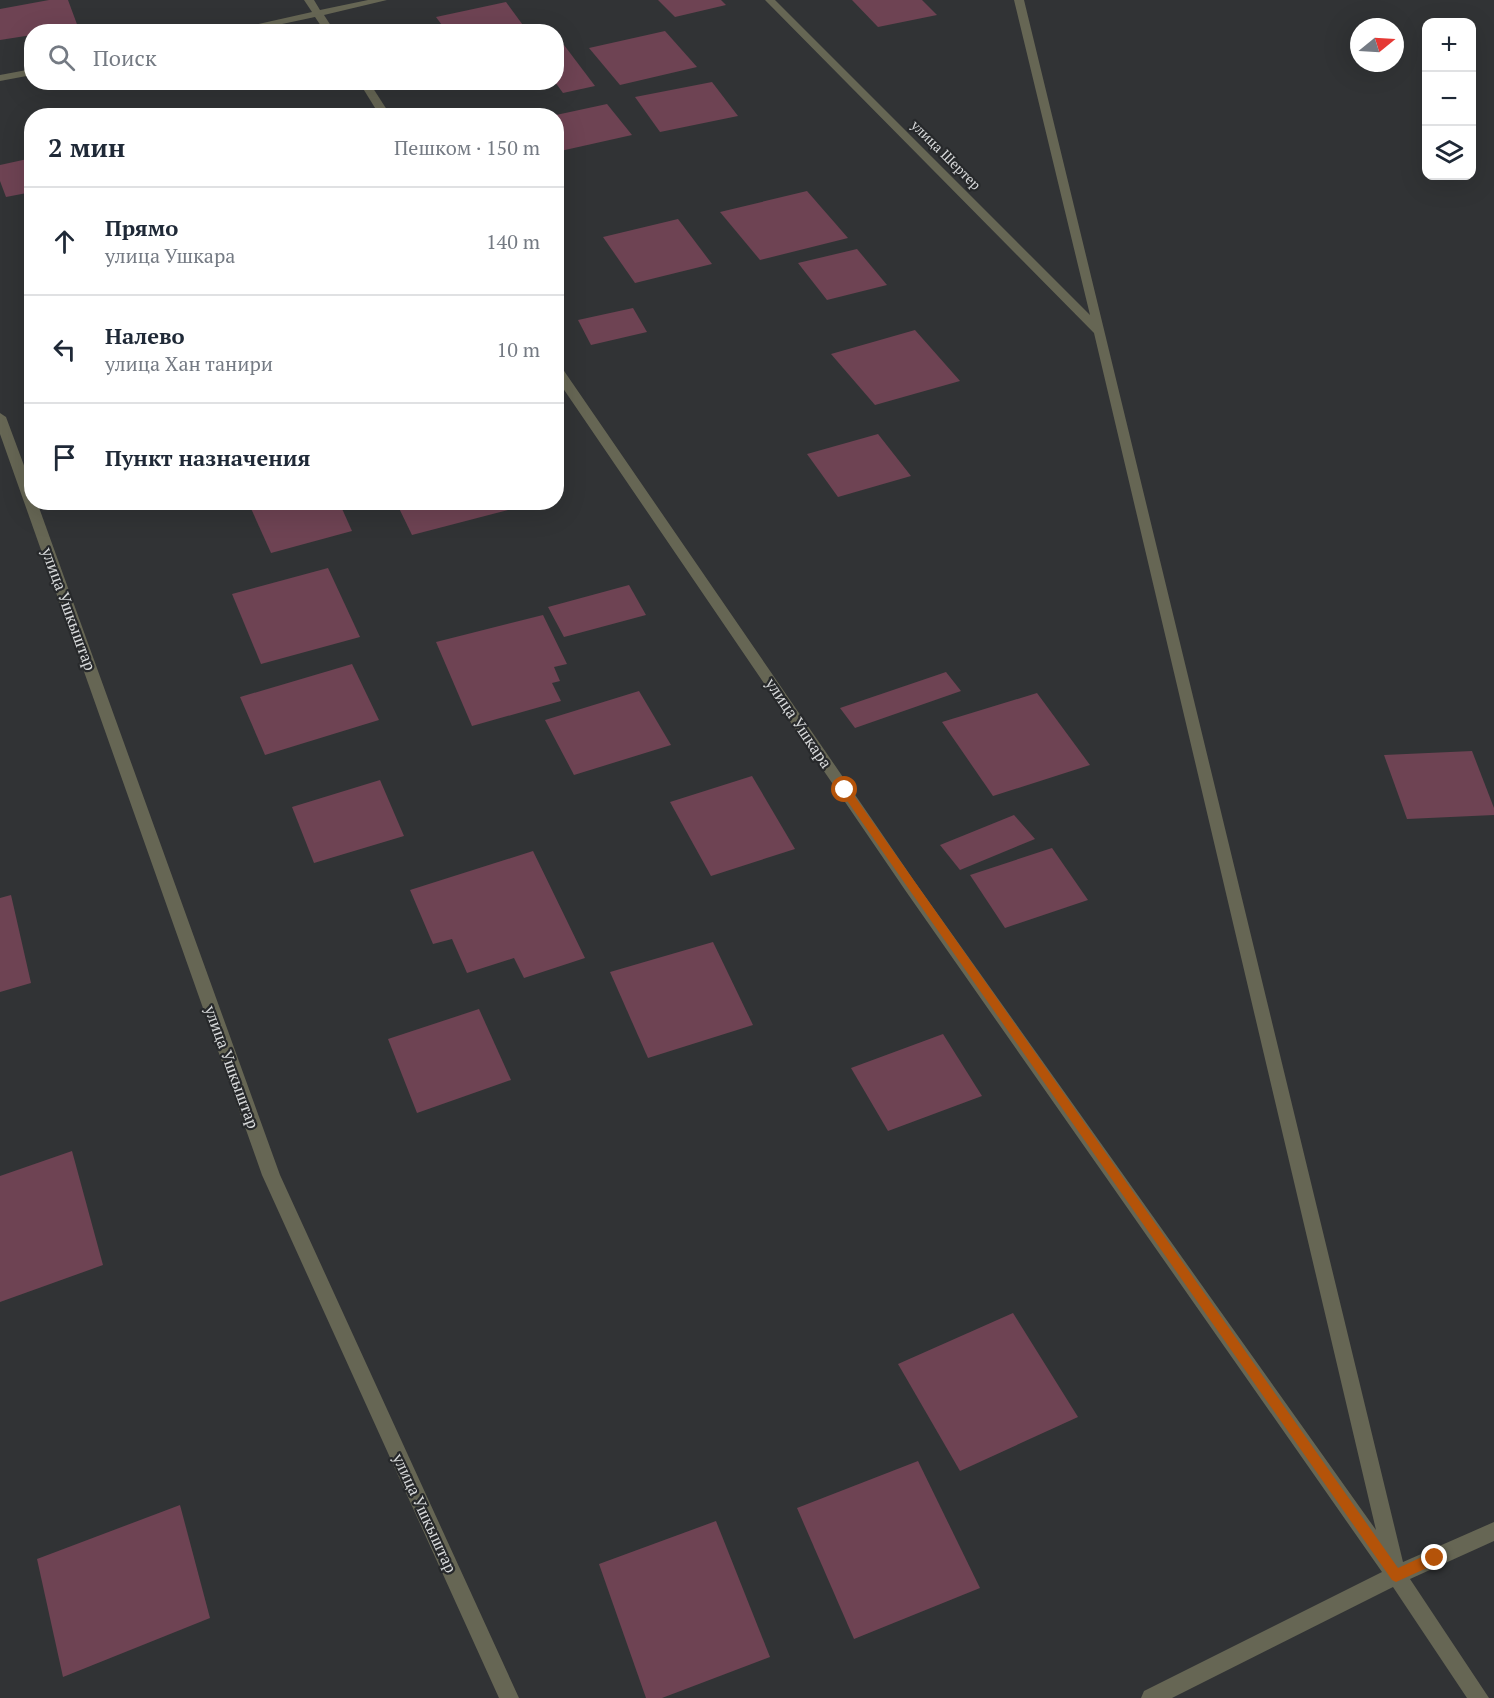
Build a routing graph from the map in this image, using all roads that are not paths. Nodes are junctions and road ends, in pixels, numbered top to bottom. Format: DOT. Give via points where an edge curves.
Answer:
graph roads {
  1 [pos="309,0"];
  2 [pos="382,0"];
  3 [pos="770,0"];
  4 [pos="1019,0"];
  5 [pos="317,13"];
  6 [pos="265,24"];
  7 [pos="325,24"];
  8 [pos="24,74"];
  9 [pos="0,78"];
  10 [pos="369,90"];
  11 [pos="381,108"];
  12 [pos="1100,332"];
  13 [pos="564,380"];
  14 [pos="0,417"];
  15 [pos="24,484"];
  16 [pos="33,510"];
  17 [pos="1494,1531"];
  18 [pos="1396,1575"];
  19 [pos="509,1698"];
  20 [pos="1151,1698"];
  21 [pos="1479,1698"];
  1 -- 5 [label="street"];
  2 -- 5 [label="street"];
  3 -- 12 [label="street, улица Шертер"];
  4 -- 12 [label="street"];
  5 -- 6 [label="street"];
  5 -- 7 [label="street"];
  8 -- 9 [label="street"];
  10 -- 11 [label="street"];
  12 -- 18 [label="street"];
  13 -- 18 [label="street, улица Ушкара" via="917,896"];
  14 -- 15 [label="street, улица Ушкыштар"];
  16 -- 19 [label="street, улица Ушкыштар" via="271,1175"];
  17 -- 18 [label="street"];
  18 -- 20 [label="street"];
  18 -- 21 [label="street, улица Ушкара"];
}
